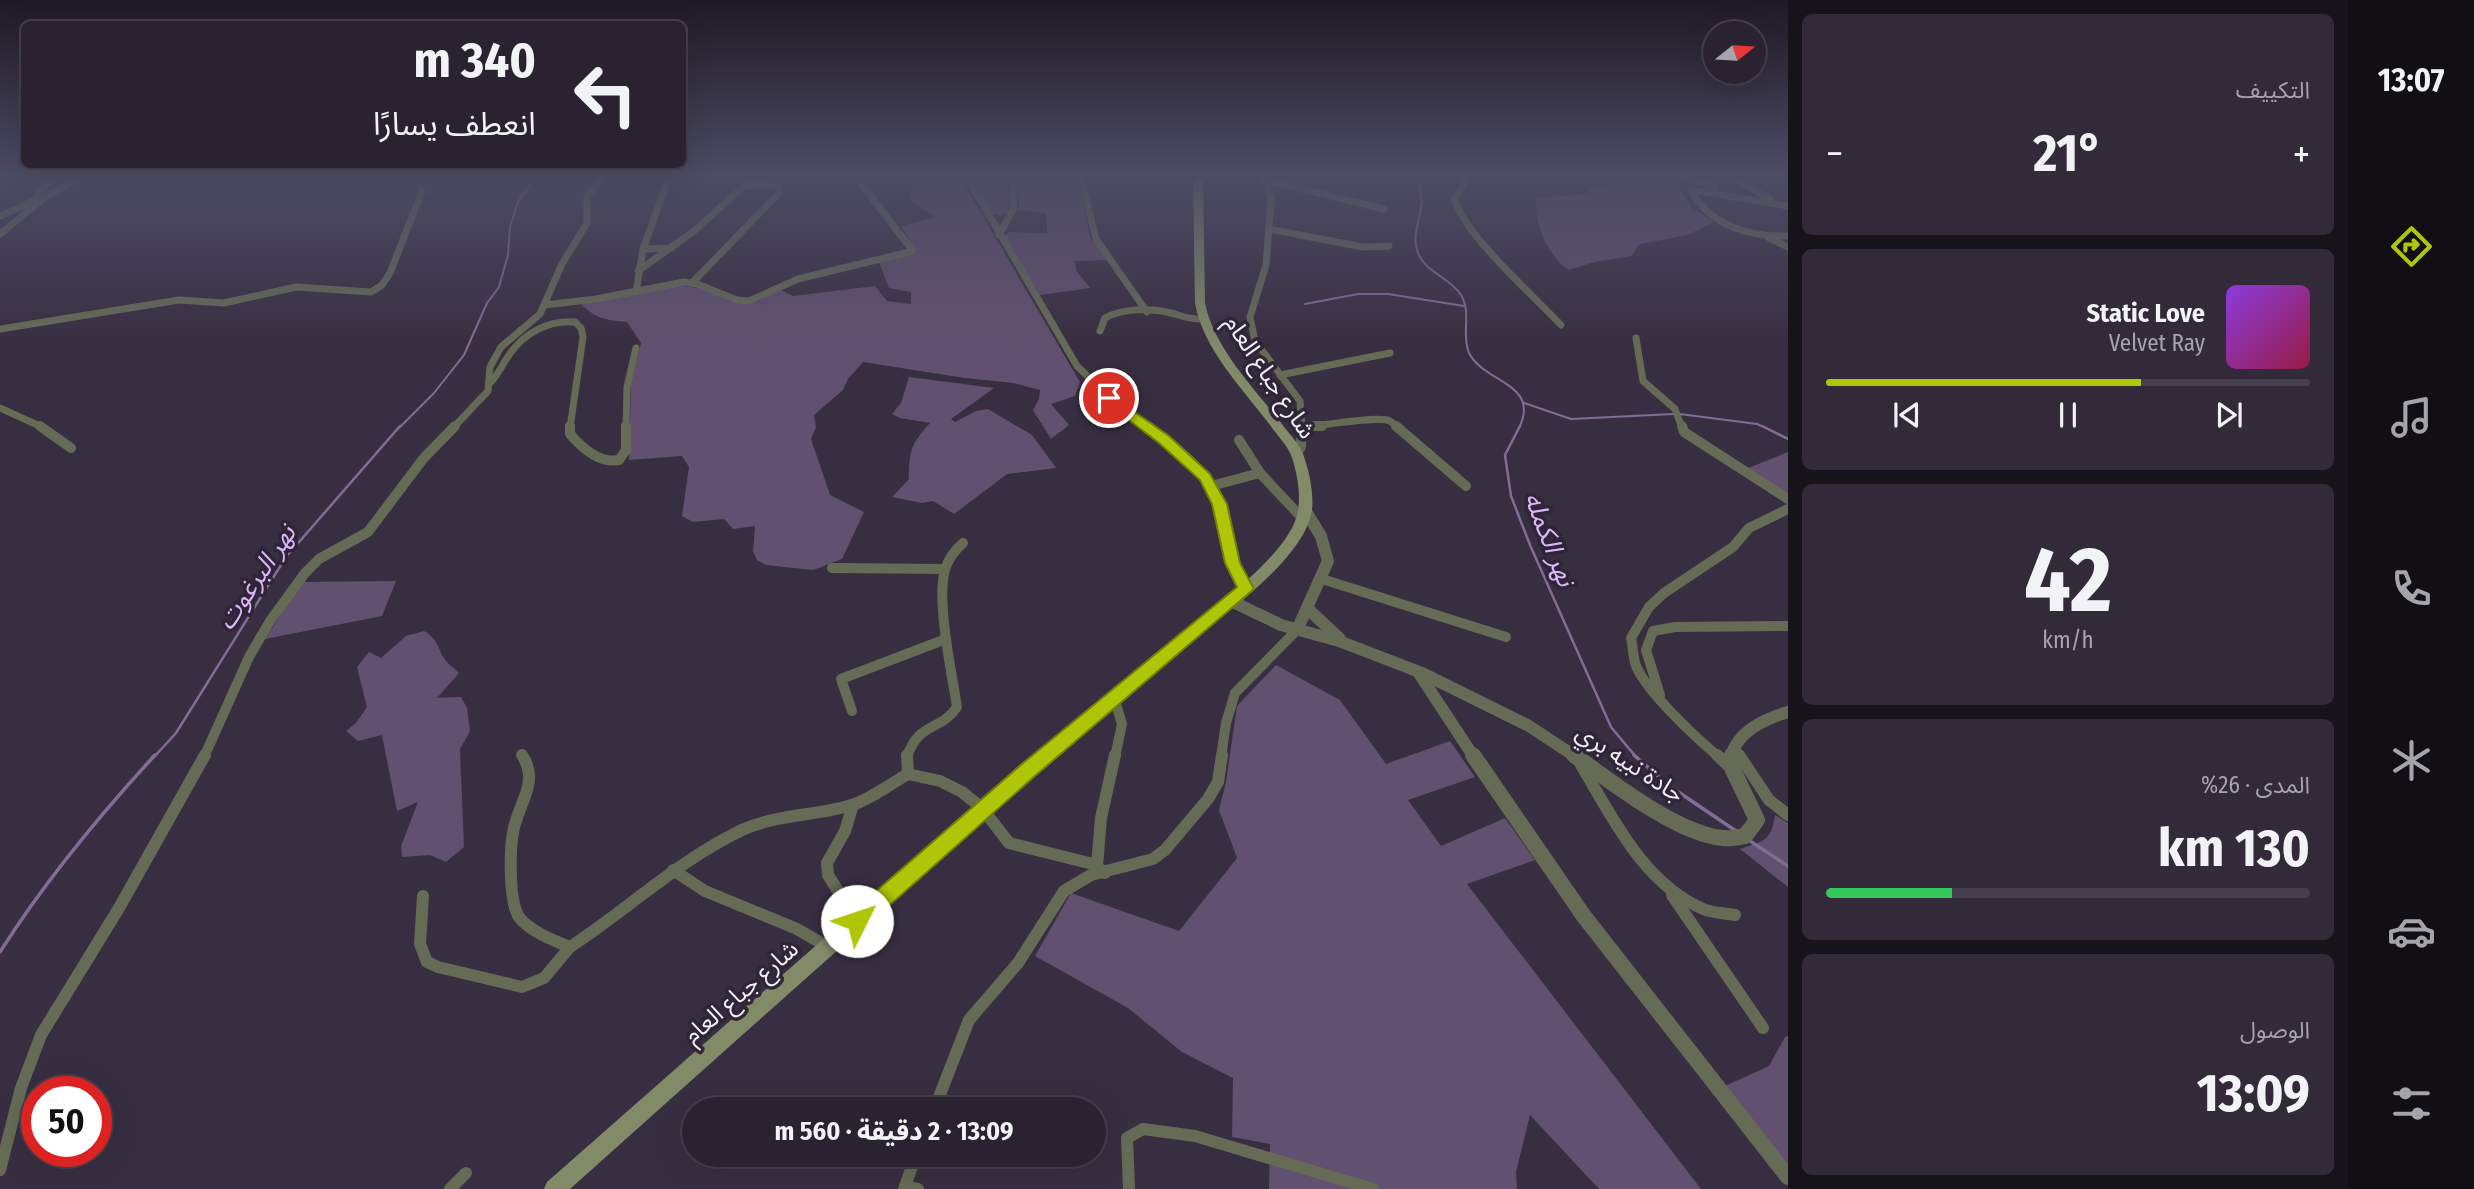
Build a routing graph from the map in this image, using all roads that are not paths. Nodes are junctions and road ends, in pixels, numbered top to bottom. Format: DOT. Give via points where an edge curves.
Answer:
graph roads {
  1 [pos="405,232"];
  2 [pos="581,232"];
  3 [pos="649,232"];
  4 [pos="692,232"];
  5 [pos="740,232"];
  6 [pos="899,232"];
  7 [pos="1095,232"];
  8 [pos="1199,232"];
  9 [pos="1269,232"];
  10 [pos="1287,232"];
  11 [pos="1473,232"];
  12 [pos="1754,232"];
  13 [pos="999,235"];
  14 [pos="1788,236"];
  15 [pos="1769,238"];
  16 [pos="1389,246"];
  17 [pos="1788,247"];
  18 [pos="643,248"];
  19 [pos="673,248"];
  20 [pos="638,271"];
  21 [pos="692,283"];
  22 [pos="636,292"];
  23 [pos="545,305"];
  24 [pos="1147,312"];
  25 [pos="1203,319"];
  26 [pos="1561,325"];
  27 [pos="0,329"];
  28 [pos="1100,331"];
  29 [pos="1636,338"];
  30 [pos="636,348"];
  31 [pos="1390,353"];
  32 [pos="1280,375"];
  33 [pos="490,383"];
  34 [pos="0,408"];
  35 [pos="1302,426"];
  36 [pos="1239,440"];
  37 [pos="71,449"];
  38 [pos="1297,453"];
  39 [pos="1260,472"];
  40 [pos="1211,486"];
  41 [pos="1465,486"];
  42 [pos="1788,499"];
  43 [pos="1788,509"];
  44 [pos="1304,515"];
  45 [pos="963,543"];
  46 [pos="832,568"];
  47 [pos="943,569"];
  48 [pos="1322,579"];
  49 [pos="1246,589"];
  50 [pos="1231,601"];
  51 [pos="1308,609"];
  52 [pos="1788,626"];
  53 [pos="1297,630"];
  54 [pos="1506,638"];
  55 [pos="946,639"];
  56 [pos="1343,642"];
  57 [pos="1418,672"];
  58 [pos="1660,695"];
  59 [pos="1114,698"];
  60 [pos="852,711"];
  61 [pos="1788,712"];
  62 [pos="1734,748"];
  63 [pos="522,755"];
  64 [pos="1577,759"];
  65 [pos="1731,768"];
  66 [pos="908,774"];
  67 [pos="1744,789"];
  68 [pos="853,805"];
  69 [pos="983,809"];
  70 [pos="1788,815"];
  71 [pos="1687,827"];
  72 [pos="1101,869"];
  73 [pos="673,870"];
  74 [pos="1666,886"];
  75 [pos="423,896"];
  76 [pos="1735,915"];
  77 [pos="857,921"];
  78 [pos="570,947"];
  79 [pos="828,947"];
  80 [pos="1763,1028"];
  81 [pos="939,1097"];
  82 [pos="913,1167"];
  83 [pos="0,1170"];
  84 [pos="466,1173"];
  85 [pos="1788,1177"];
  86 [pos="909,1188"];
  87 [pos="450,1189"];
  88 [pos="555,1189"];
  89 [pos="1129,1189"];
  90 [pos="1373,1189"];
  1 -- 27 [label="street" via="390,273 371,292 296,287 224,303 179,300"];
  2 -- 23 [label="street"];
  3 -- 18 [label="street"];
  4 -- 19 [label="street"];
  5 -- 21 [label="street"];
  6 -- 21 [label="street" via="913,251 808,275 749,301"];
  7 -- 24 [label="street"];
  8 -- 25 [label="main road, شارع جباع العام"];
  9 -- 32 [label="street" via="1266,265 1250,317 1255,341"];
  10 -- 16 [label="street" via="1363,247"];
  11 -- 26 [label="street"];
  12 -- 15 [label="street"];
  13 -- 40 [label="street" via="1060,341 1087,378 1181,454"];
  14 -- 15 [label="street"];
  15 -- 17 [label="street"];
  18 -- 19 [label="street"];
  18 -- 20 [label="street"];
  19 -- 20 [label="street"];
  20 -- 22 [label="street"];
  21 -- 22 [label="street"];
  22 -- 23 [label="street"];
  23 -- 33 [label="street" via="501,347 490,367"];
  24 -- 25 [label="street"];
  24 -- 28 [label="street" via="1110,315"];
  25 -- 38 [label="main road, شارع جباع العام" via="1222,353"];
  29 -- 42 [label="street" via="1643,381 1677,413 1682,429"];
  30 -- 33 [label="street" via="625,402 627,447 618,460 585,450 570,434 583,337 575,322 554,324 526,336"];
  31 -- 32 [label="street"];
  32 -- 35 [label="street" via="1300,401"];
  33 -- 83 [label="street" via="482,399 423,459 368,532 319,559 270,621 211,745 41,1035 21,1088"];
  34 -- 37 [label="street" via="50,431"];
  35 -- 38 [label="street"];
  35 -- 41 [label="street" via="1389,420"];
  36 -- 39 [label="street"];
  38 -- 44 [label="main road, شارع جباع العام" via="1306,497"];
  39 -- 40 [label="street"];
  39 -- 44 [label="street"];
  40 -- 49 [label="street" via="1222,512 1232,563"];
  43 -- 58 [label="street" via="1749,528 1733,547 1664,593 1635,627 1631,638 1636,665"];
  44 -- 48 [label="street" via="1321,536 1328,561"];
  44 -- 49 [label="main road, شارع جباع العام" via="1291,543"];
  45 -- 47 [label="street"];
  46 -- 47 [label="street"];
  47 -- 55 [label="street"];
  48 -- 51 [label="street"];
  48 -- 54 [label="street"];
  49 -- 50 [label="main road, شارع جباع العام"];
  50 -- 53 [label="street, جادة نبيه بري"];
  50 -- 59 [label="main road, شارع جباع العام"];
  51 -- 53 [label="street"];
  51 -- 56 [label="street, جادة نبيه بري"];
  52 -- 58 [label="street" via="1653,631 1645,646"];
  53 -- 56 [label="street, جادة نبيه بري"];
  53 -- 72 [label="street" via="1235,693 1218,782 1208,799 1153,859"];
  55 -- 60 [label="street" via="841,679"];
  55 -- 66 [label="street" via="957,707 949,717 920,730 905,761"];
  56 -- 57 [label="street, جادة نبيه بري"];
  57 -- 64 [label="street, جادة نبيه بري" via="1535,728"];
  57 -- 85 [label="street" via="1538,854"];
  58 -- 65 [label="street"];
  59 -- 69 [label="main road, شارع جباع العام"];
  59 -- 72 [label="street" via="1122,724 1101,818"];
  61 -- 62 [label="street" via="1758,724"];
  62 -- 65 [label="street"];
  62 -- 70 [label="street" via="1769,800"];
  63 -- 78 [label="street" via="533,775 512,831 518,912 527,923"];
  64 -- 71 [label="street, جادة نبيه بري"];
  64 -- 74 [label="street" via="1622,832"];
  65 -- 67 [label="street, جادة نبيه بري"];
  66 -- 68 [label="street"];
  66 -- 69 [label="street" via="943,782"];
  67 -- 71 [label="street, جادة نبيه بري" via="1757,820 1748,836 1721,837"];
  68 -- 73 [label="street" via="744,829"];
  68 -- 77 [label="street" via="827,863 828,875"];
  69 -- 72 [label="street" via="1009,843"];
  69 -- 77 [label="main road, شارع جباع العام"];
  72 -- 81 [label="street" via="1064,891 1018,963 969,1020"];
  73 -- 78 [label="street"];
  73 -- 79 [label="street" via="705,891 797,929"];
  74 -- 76 [label="street" via="1706,911"];
  74 -- 80 [label="street"];
  75 -- 78 [label="street" via="420,944 427,962 438,967 522,987 543,981"];
  77 -- 79 [label="main road, شارع جباع العام"];
  79 -- 88 [label="main road, شارع جباع العام"];
  82 -- 86 [label="street"];
  84 -- 87 [label="street"];
  89 -- 90 [label="street" via="1127,1138 1153,1129 1266,1155"];
}
